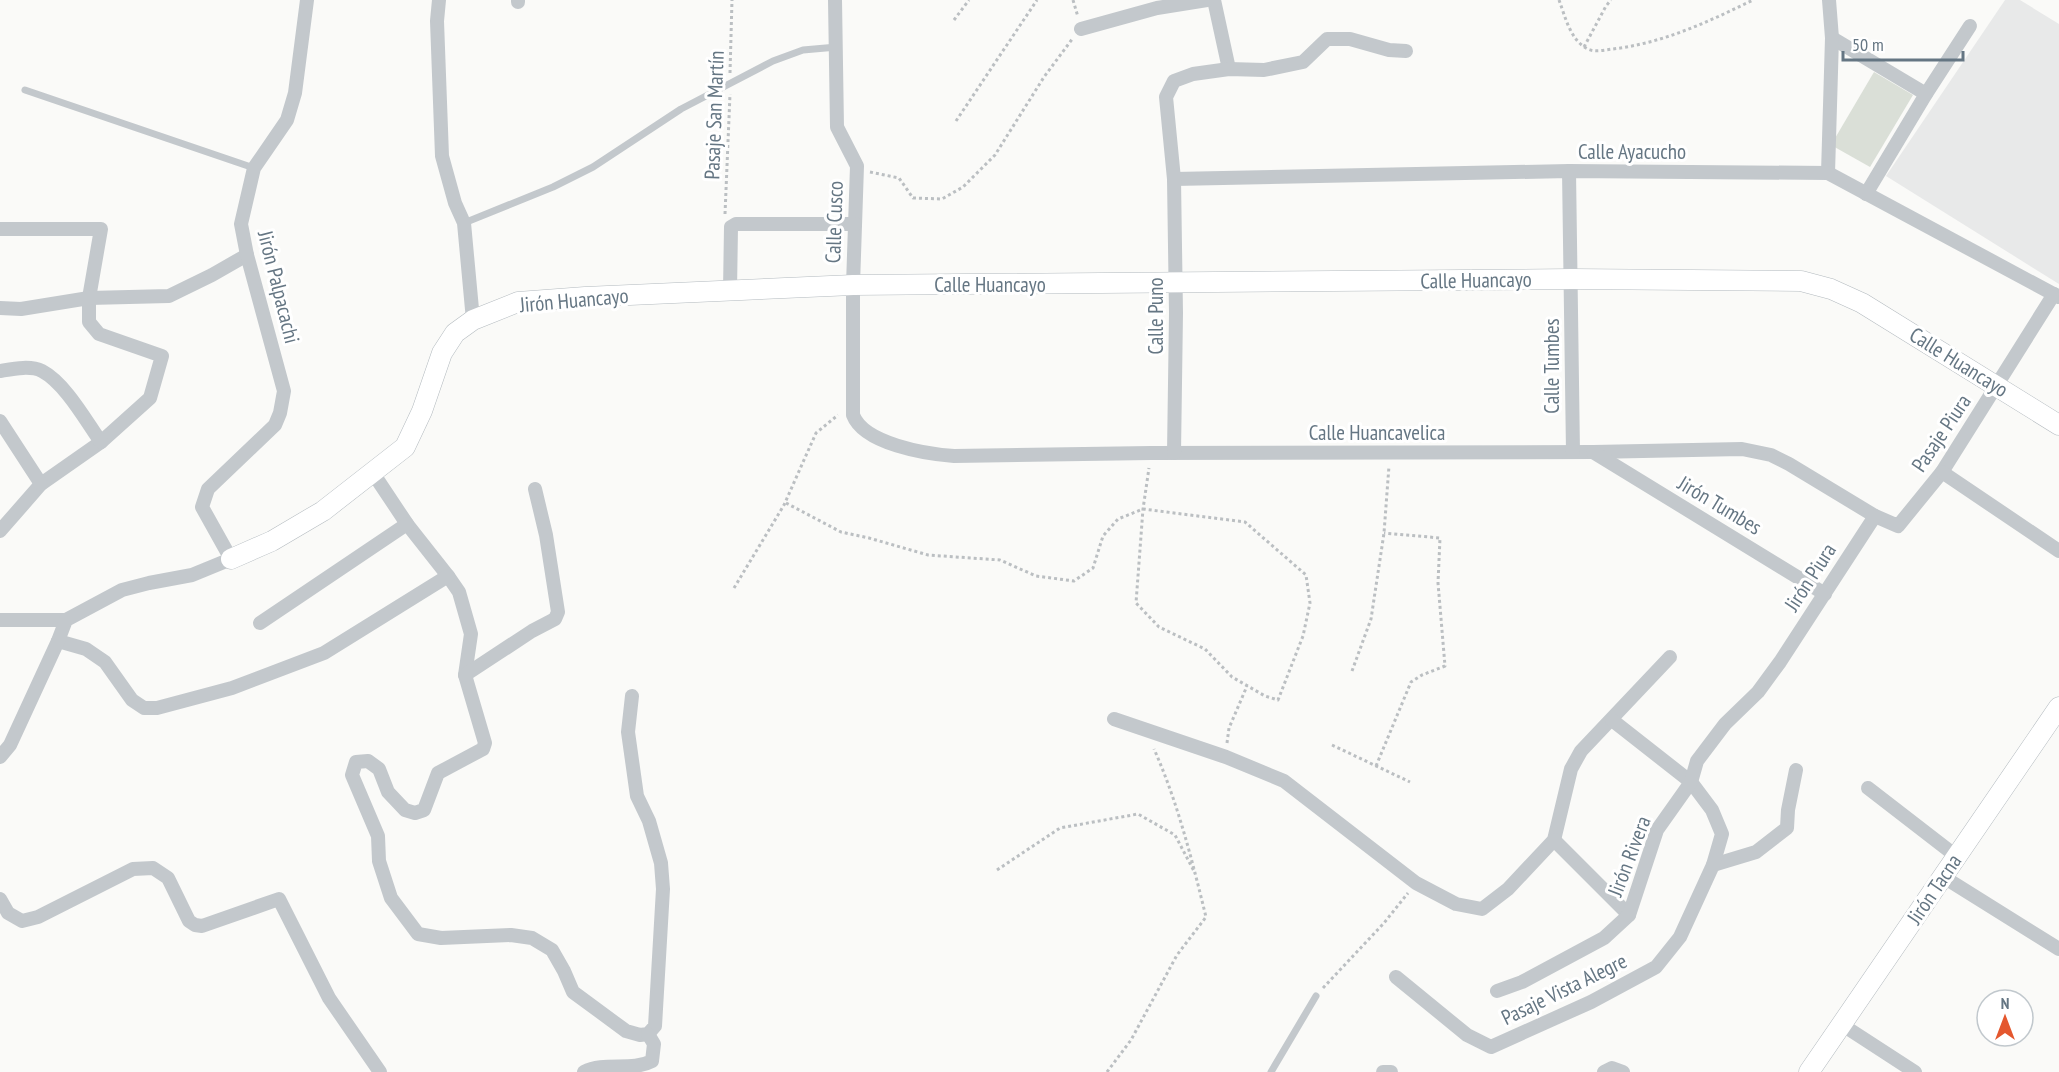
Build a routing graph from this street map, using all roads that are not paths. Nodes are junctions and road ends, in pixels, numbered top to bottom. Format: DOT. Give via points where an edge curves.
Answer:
graph roads {
  1 [pos="307,0"];
  2 [pos="439,0"];
  3 [pos="835,0"];
  4 [pos="1207,0"];
  5 [pos="1214,0"];
  6 [pos="1829,0"];
  7 [pos="1970,26"];
  8 [pos="1081,29"];
  9 [pos="1832,38"];
  10 [pos="837,47"];
  11 [pos="1406,51"];
  12 [pos="1229,69"];
  13 [pos="25,90"];
  14 [pos="1926,94"];
  15 [pos="254,168"];
  16 [pos="1569,171"];
  17 [pos="1828,173"];
  18 [pos="1174,179"];
  19 [pos="1866,194"];
  20 [pos="464,223"];
  21 [pos="855,224"];
  22 [pos="0,229"];
  23 [pos="247,255"];
  24 [pos="1572,279"];
  25 [pos="1176,284"];
  26 [pos="853,285"];
  27 [pos="730,291"];
  28 [pos="2056,296"];
  29 [pos="89,298"];
  30 [pos="0,308"];
  31 [pos="473,320"];
  32 [pos="0,370"];
  33 [pos="1998,386"];
  34 [pos="853,408"];
  35 [pos="0,421"];
  36 [pos="2059,425"];
  37 [pos="101,442"];
  38 [pos="1573,452"];
  39 [pos="1593,452"];
  40 [pos="1174,453"];
  41 [pos="1942,472"];
  42 [pos="373,473"];
  43 [pos="41,484"];
  44 [pos="535,489"];
  45 [pos="1875,516"];
  46 [pos="406,524"];
  47 [pos="1894,526"];
  48 [pos="0,531"];
  49 [pos="2059,551"];
  50 [pos="231,559"];
  51 [pos="448,576"];
  52 [pos="1825,594"];
  53 [pos="0,620"];
  54 [pos="66,620"];
  55 [pos="260,623"];
  56 [pos="58,641"];
  57 [pos="1670,657"];
  58 [pos="1780,662"];
  59 [pos="465,675"];
  60 [pos="632,696"];
  61 [pos="2056,719"];
  62 [pos="1114,720"];
  63 [pos="1612,720"];
  64 [pos="0,757"];
  65 [pos="1796,770"];
  66 [pos="1691,782"];
  67 [pos="1868,788"];
  68 [pos="1554,840"];
  69 [pos="1956,856"];
  70 [pos="1713,865"];
  71 [pos="1942,876"];
  72 [pos="0,899"];
  73 [pos="1629,915"];
  74 [pos="2059,949"];
  75 [pos="1396,977"];
  76 [pos="1497,991"];
  77 [pos="1316,996"];
  78 [pos="1841,1024"];
  79 [pos="648,1034"];
  80 [pos="380,1072"];
  81 [pos="584,1072"];
  82 [pos="1271,1072"];
  83 [pos="1809,1072"];
  84 [pos="1915,1072"];
  1 -- 15 [label="street, Jirón Palpacachi" via="295,93 287,120"];
  2 -- 20 [label="street" via="442,156"];
  3 -- 10 [label="street, Calle Cusco"];
  4 -- 8 [label="street" via="1157,8"];
  5 -- 12 [label="street"];
  6 -- 9 [label="street"];
  7 -- 14 [label="street"];
  9 -- 14 [label="street"];
  9 -- 17 [label="street"];
  10 -- 20 [label="lane" via="802,50 773,61 681,109 593,167"];
  10 -- 21 [label="street, Calle Cusco" via="837,127 857,166"];
  11 -- 12 [label="street" via="1350,39 1327,39 1303,62 1264,70"];
  12 -- 18 [label="street, Calle Puno" via="1192,74 1174,81 1166,97"];
  13 -- 15 [label="lane"];
  14 -- 19 [label="street"];
  15 -- 23 [label="street, Jirón Palpacachi" via="241,224"];
  16 -- 17 [label="street, Calle Ayacucho"];
  16 -- 18 [label="street, Calle Ayacucho"];
  16 -- 24 [label="street, Calle Tumbes"];
  17 -- 19 [label="street, Calle Ayacucho"];
  18 -- 25 [label="street, Calle Puno"];
  19 -- 28 [label="street, Calle Ayacucho"];
  20 -- 31 [label="street"];
  21 -- 26 [label="street, Calle Cusco"];
  21 -- 27 [label="street" via="736,224 731,227"];
  22 -- 29 [label="street" via="101,229"];
  23 -- 29 [label="street" via="169,296"];
  23 -- 50 [label="street, Jirón Palpacachi" via="284,391 275,425 208,489 202,507"];
  24 -- 25 [label="street, Calle Huancayo"];
  24 -- 33 [label="street, Calle Huancayo" via="1801,281 1821,285 1882,314"];
  24 -- 38 [label="street, Calle Tumbes"];
  25 -- 26 [label="street, Calle Huancayo"];
  25 -- 40 [label="street, Calle Puno"];
  26 -- 27 [label="street, Jirón Huancayo"];
  26 -- 34 [label="street, Calle Cusco"];
  27 -- 31 [label="street, Jirón Huancayo" via="518,302"];
  28 -- 33 [label="street, Pasaje Piura"];
  29 -- 30 [label="street" via="21,309"];
  29 -- 37 [label="street" via="89,322 99,334 162,356 150,398"];
  31 -- 42 [label="street, Jirón Huancayo" via="455,333 442,353 405,447"];
  32 -- 37 [label="street" via="41,370 60,385"];
  33 -- 36 [label="street, Calle Huancayo"];
  33 -- 41 [label="street, Pasaje Piura"];
  34 -- 40 [label="street, Calle Huancavelica" via="858,425 864,430 889,443 941,455"];
  35 -- 43 [label="street"];
  37 -- 43 [label="street"];
  38 -- 39 [label="street, Calle Huancavelica"];
  38 -- 40 [label="street, Calle Huancavelica"];
  39 -- 45 [label="street, Calle Huancavelica" via="1733,449 1761,453 1789,464"];
  39 -- 52 [label="street, Jirón Tumbes"];
  41 -- 47 [label="street, Pasaje Piura" via="1901,525"];
  41 -- 49 [label="street"];
  42 -- 46 [label="street"];
  42 -- 50 [label="street, Jirón Huancayo" via="272,541"];
  43 -- 48 [label="street"];
  44 -- 59 [label="street" via="558,612 555,619"];
  45 -- 47 [label="street, Calle Huancavelica"];
  45 -- 52 [label="street, Jirón Piura"];
  46 -- 51 [label="street"];
  46 -- 55 [label="street"];
  50 -- 54 [label="street" via="192,576 122,590"];
  51 -- 56 [label="street" via="324,653 232,688 157,708 144,708 132,700 105,662 86,649"];
  51 -- 59 [label="street" via="459,592 471,634"];
  52 -- 58 [label="street, Jirón Piura"];
  53 -- 54 [label="street"];
  54 -- 56 [label="street"];
  56 -- 64 [label="street"];
  57 -- 63 [label="street"];
  58 -- 66 [label="street, Jirón Rivera" via="1697,761"];
  59 -- 79 [label="street" via="485,742 483,749 438,772 424,810 405,810 388,792 379,769 368,761 356,762 352,776 378,836 379,861 391,898 418,934 441,938 532,938 552,950 573,992 627,1031"];
  60 -- 79 [label="street" via="628,732 637,796 650,821 663,889 655,1026"];
  61 -- 69 [label="street, Jirón Tacna"];
  62 -- 68 [label="street" via="1226,757 1284,781 1416,883 1456,904 1482,909 1508,890"];
  63 -- 66 [label="street"];
  63 -- 68 [label="street" via="1581,751 1571,769"];
  65 -- 70 [label="street" via="1787,828 1756,852"];
  66 -- 70 [label="street" via="1712,810 1722,834"];
  66 -- 73 [label="street, Jirón Rivera" via="1658,830"];
  67 -- 69 [label="street"];
  68 -- 73 [label="street"];
  69 -- 71 [label="street, Jirón Tacna"];
  70 -- 75 [label="street, Pasaje Vista Alegre" via="1680,937 1656,967 1591,1002 1491,1047 1467,1035"];
  71 -- 74 [label="street"];
  71 -- 78 [label="street, Jirón Tacna"];
  72 -- 80 [label="street" via="8,913 22,921 133,869 153,868 168,878 189,921 195,925 202,926 279,899 329,998"];
  73 -- 76 [label="street, Jirón Rivera" via="1604,938 1522,982"];
  77 -- 82 [label="lane"];
  78 -- 83 [label="street, Jirón Tacna"];
  78 -- 84 [label="street"];
  79 -- 81 [label="street" via="654,1044 652,1060 644,1065 597,1067"];
}
